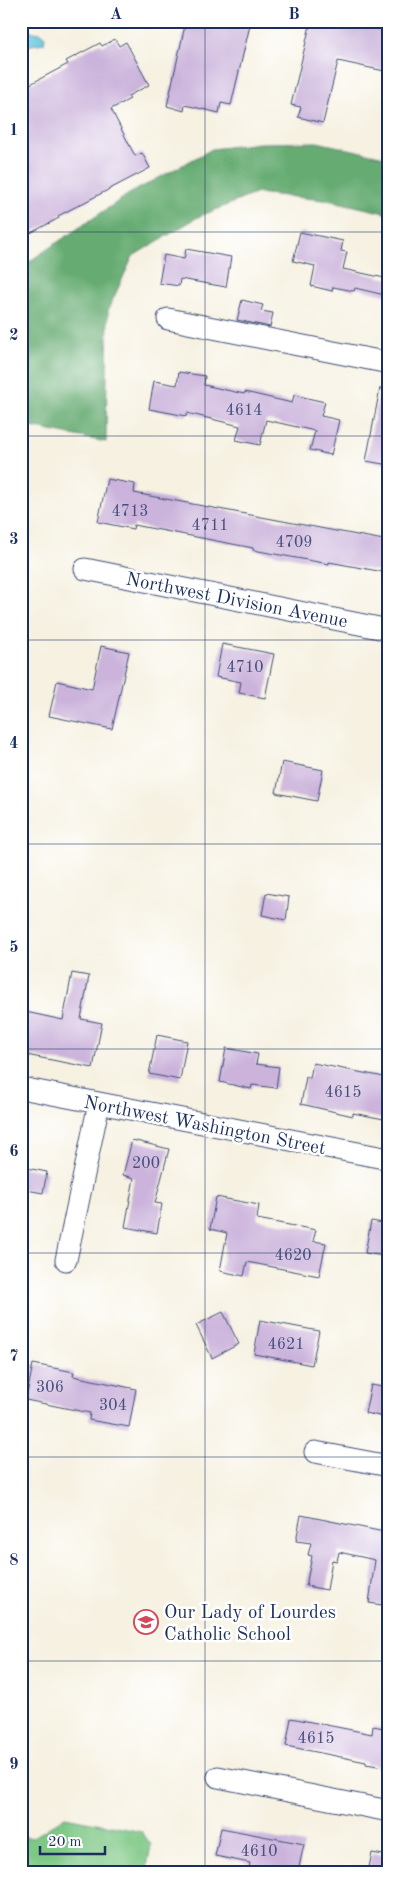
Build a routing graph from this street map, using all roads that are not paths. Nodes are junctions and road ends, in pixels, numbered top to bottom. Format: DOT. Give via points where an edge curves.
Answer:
graph roads {
  1 [pos="168,319"];
  2 [pos="389,363"];
  3 [pos="85,569"];
  4 [pos="389,630"];
  5 [pos="21,1088"];
  6 [pos="99,1103"];
  7 [pos="389,1159"];
  8 [pos="66,1260"];
  9 [pos="315,1452"];
  10 [pos="389,1466"];
  11 [pos="218,1777"];
  12 [pos="389,1811"];
  1 -- 2 [label="street"];
  3 -- 4 [label="street, Northwest Division Avenue"];
  5 -- 6 [label="street, Northwest Washington Street"];
  6 -- 7 [label="street, Northwest Washington Street"];
  6 -- 8 [label="street"];
  9 -- 10 [label="street"];
  11 -- 12 [label="street"];
}
